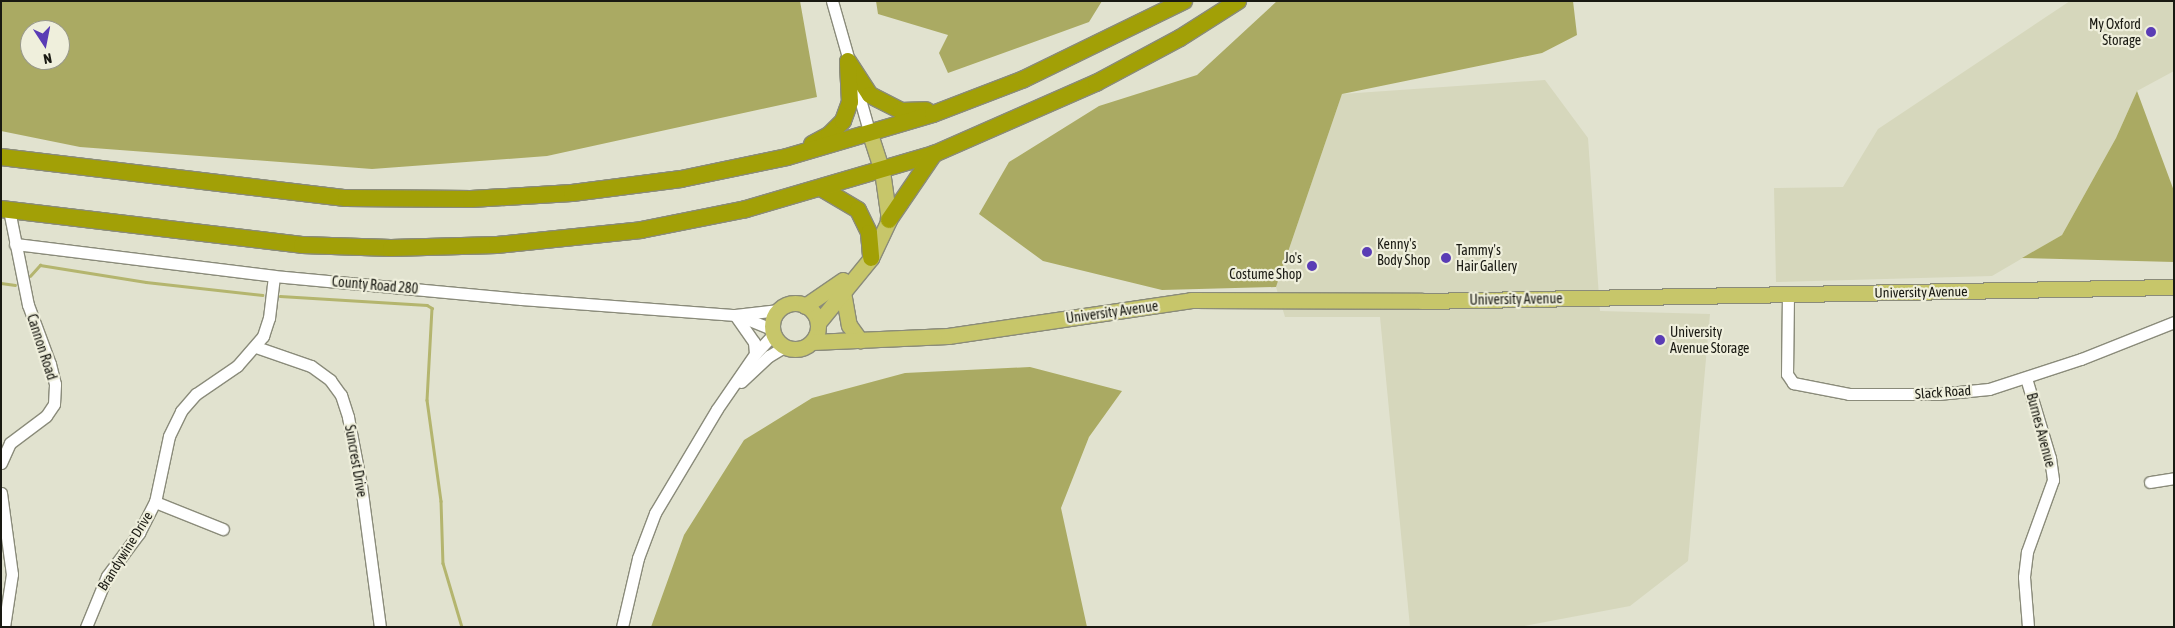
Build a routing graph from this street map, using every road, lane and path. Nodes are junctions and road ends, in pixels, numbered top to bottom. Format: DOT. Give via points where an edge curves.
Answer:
graph roads {
  1 [pos="832,1"];
  2 [pos="1184,1"];
  3 [pos="1238,1"];
  4 [pos="848,61"];
  5 [pos="974,98"];
  6 [pos="870,134"];
  7 [pos="934,154"];
  8 [pos="1,157"];
  9 [pos="787,157"];
  10 [pos="882,171"];
  11 [pos="821,188"];
  12 [pos="5,209"];
  13 [pos="889,220"];
  14 [pos="15,244"];
  15 [pos="871,258"];
  16 [pos="857,273"];
  17 [pos="274,276"];
  18 [pos="2174,287"];
  19 [pos="843,292"];
  20 [pos="1788,294"];
  21 [pos="805,306"];
  22 [pos="779,310"];
  23 [pos="735,315"];
  24 [pos="2174,322"];
  25 [pos="818,325"];
  26 [pos="772,332"];
  27 [pos="860,340"];
  28 [pos="812,342"];
  29 [pos="256,347"];
  30 [pos="784,347"];
  31 [pos="755,354"];
  32 [pos="2026,378"];
  33 [pos="732,389"];
  34 [pos="1,463"];
  35 [pos="2174,478"];
  36 [pos="2150,482"];
  37 [pos="1,493"];
  38 [pos="155,502"];
  39 [pos="223,529"];
  40 [pos="4,627"];
  41 [pos="86,627"];
  42 [pos="380,627"];
  43 [pos="622,627"];
  44 [pos="2028,627"];
  1 -- 4 [label="street"];
  2 -- 5 [label="highway" via="1098,46"];
  3 -- 7 [label="highway" via="1180,38 1096,83"];
  4 -- 5 [label="highway" via="870,95 901,111 917,112"];
  4 -- 6 [label="street"];
  4 -- 9 [label="highway" via="850,102 843,121 829,135"];
  5 -- 6 [label="highway"];
  6 -- 9 [label="highway"];
  6 -- 10 [label="main road"];
  7 -- 10 [label="highway"];
  7 -- 13 [label="highway"];
  8 -- 9 [label="highway" via="346,198 470,199 572,193 681,179"];
  10 -- 11 [label="highway"];
  10 -- 13 [label="main road"];
  11 -- 12 [label="highway" via="746,209 642,230 497,245 420,248 302,245"];
  11 -- 15 [label="highway" via="858,210 869,233"];
  12 -- 14 [label="street, Cannon Road"];
  13 -- 15 [label="main road"];
  14 -- 17 [label="street, County Road 280"];
  14 -- 34 [label="street, Cannon Road" via="28,305 55,384 54,404 46,416 10,443"];
  15 -- 16 [label="main road"];
  16 -- 19 [label="main road"];
  16 -- 21 [label="main road"];
  17 -- 23 [label="street, County Road 280"];
  17 -- 29 [label="street, Brandywine Drive" via="269,318"];
  18 -- 20 [label="main road, University Avenue"];
  19 -- 25 [label="main road"];
  19 -- 27 [label="main road" via="850,325"];
  20 -- 27 [label="main road, University Avenue" via="1422,301 1191,300 948,336"];
  20 -- 32 [label="street, Slack Road" via="1790,343 1787,374 1793,383 1802,387 1849,394 1938,394 1989,389"];
  21 -- 22 [label="main road" via="791,304"];
  21 -- 25 [label="main road"];
  22 -- 23 [label="street"];
  22 -- 26 [label="main road"];
  23 -- 26 [label="street"];
  23 -- 31 [label="street" via="751,336"];
  24 -- 32 [label="street, Slack Road"];
  25 -- 27 [label="main road, University Avenue"];
  25 -- 28 [label="main road"];
  26 -- 30 [label="main road"];
  26 -- 31 [label="street"];
  27 -- 28 [label="main road, University Avenue"];
  28 -- 30 [label="main road" via="799,350"];
  29 -- 38 [label="street, Brandywine Drive" via="237,366 196,394 181,411 170,436"];
  29 -- 42 [label="street, Suncrest Drive" via="311,366 330,380 341,395 360,479"];
  30 -- 33 [label="street"];
  31 -- 33 [label="street"];
  32 -- 44 [label="street, Burnes Avenue" via="2050,458 2053,480 2027,552 2024,577"];
  33 -- 43 [label="street" via="690,450 655,513 638,558"];
  35 -- 36 [label="street"];
  37 -- 40 [label="street" via="12,574"];
  38 -- 39 [label="street"];
  38 -- 41 [label="street, Brandywine Drive" via="139,533 107,576"];
}
